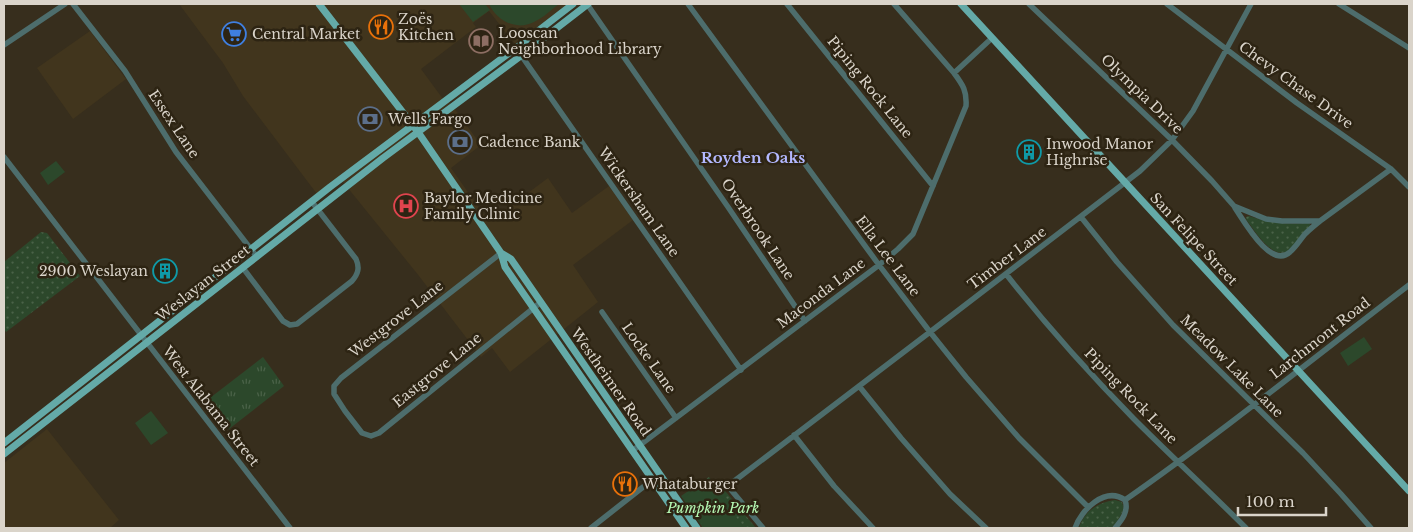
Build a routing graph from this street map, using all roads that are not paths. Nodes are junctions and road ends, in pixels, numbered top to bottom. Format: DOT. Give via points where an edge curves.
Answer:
graph roads {
  1 [pos="65,4"];
  2 [pos="73,4"];
  3 [pos="319,4"];
  4 [pos="573,4"];
  5 [pos="587,4"];
  6 [pos="688,4"];
  7 [pos="787,4"];
  8 [pos="894,4"];
  9 [pos="961,4"];
  10 [pos="1029,4"];
  11 [pos="1167,4"];
  12 [pos="1251,4"];
  13 [pos="1339,4"];
  14 [pos="992,38"];
  15 [pos="5,41"];
  16 [pos="516,48"];
  17 [pos="1409,48"];
  18 [pos="1227,50"];
  19 [pos="522,56"];
  20 [pos="954,73"];
  21 [pos="413,125"];
  22 [pos="418,132"];
  23 [pos="1172,140"];
  24 [pos="4,157"];
  25 [pos="1391,169"];
  26 [pos="1125,184"];
  27 [pos="933,186"];
  28 [pos="1409,187"];
  29 [pos="312,202"];
  30 [pos="1234,206"];
  31 [pos="318,209"];
  32 [pos="1081,217"];
  33 [pos="1320,221"];
  34 [pos="251,249"];
  35 [pos="501,252"];
  36 [pos="257,257"];
  37 [pos="879,265"];
  38 [pos="242,268"];
  39 [pos="1006,274"];
  40 [pos="1409,285"];
  41 [pos="541,302"];
  42 [pos="533,308"];
  43 [pos="602,312"];
  44 [pos="805,321"];
  45 [pos="930,332"];
  46 [pos="141,336"];
  47 [pos="147,343"];
  48 [pos="740,370"];
  49 [pos="1298,370"];
  50 [pos="859,386"];
  51 [pos="1255,405"];
  52 [pos="348,416"];
  53 [pos="676,418"];
  54 [pos="794,435"];
  55 [pos="4,443"];
  56 [pos="640,446"];
  57 [pos="632,451"];
  58 [pos="4,454"];
  59 [pos="1179,462"];
  60 [pos="652,480"];
  61 [pos="670,489"];
  62 [pos="1409,491"];
  63 [pos="1125,500"];
  64 [pos="1088,507"];
  65 [pos="693,522"];
  66 [pos="685,527"];
  67 [pos="290,528"];
  68 [pos="591,528"];
  69 [pos="697,528"];
  70 [pos="763,528"];
  71 [pos="873,528"];
  72 [pos="986,528"];
  73 [pos="1075,528"];
  74 [pos="1114,528"];
  75 [pos="1246,528"];
  76 [pos="1371,528"];
  1 -- 15 [label="street"];
  2 -- 34 [label="street, Essex Lane" via="125,71 176,152"];
  3 -- 21 [label="main road, Westheimer Road"];
  4 -- 16 [label="main road, Weslayan Street"];
  5 -- 19 [label="main road, Weslayan Street"];
  5 -- 44 [label="street, Overbrook Lane"];
  6 -- 37 [label="street, Ella Lee Lane"];
  7 -- 27 [label="street, Piping Rock Lane"];
  8 -- 20 [label="street"];
  9 -- 14 [label="main road, San Felipe Street"];
  10 -- 23 [label="street, Olympia Drive"];
  11 -- 18 [label="street, Chevy Chase Drive"];
  12 -- 18 [label="street, Timber Lane"];
  13 -- 17 [label="street"];
  14 -- 20 [label="street"];
  14 -- 26 [label="main road, San Felipe Street"];
  16 -- 19 [label="street, Wickersham Lane"];
  16 -- 21 [label="main road, Weslayan Street"];
  18 -- 23 [label="street, Timber Lane" via="1193,111"];
  18 -- 25 [label="street, Chevy Chase Drive" via="1297,104"];
  19 -- 22 [label="main road, Weslayan Street"];
  19 -- 48 [label="street, Wickersham Lane"];
  20 -- 27 [label="street, Maconda Lane" via="963,84 966,106"];
  21 -- 22 [label="main road, Westheimer Road"];
  21 -- 29 [label="main road, Weslayan Street"];
  22 -- 31 [label="main road, Weslayan Street"];
  22 -- 35 [label="main road, Westheimer Road"];
  23 -- 26 [label="street, Timber Lane"];
  23 -- 30 [label="street, Olympia Drive"];
  24 -- 46 [label="street, West Alabama Street"];
  25 -- 28 [label="street, Chevy Chase Drive"];
  25 -- 33 [label="street, Olympia Drive"];
  26 -- 32 [label="street, Timber Lane"];
  26 -- 49 [label="main road, San Felipe Street"];
  27 -- 37 [label="street, Maconda Lane" via="913,234"];
  29 -- 31 [label="street"];
  29 -- 34 [label="main road, Weslayan Street"];
  30 -- 33 [label="street, Olympia Drive" via="1266,219"];
  30 -- 33 [label="street, Olympia Drive" via="1262,245 1280,256 1290,253"];
  31 -- 36 [label="main road, Weslayan Street"];
  31 -- 38 [label="street" via="356,259 358,269 352,281 297,324 285,324"];
  32 -- 39 [label="street, Timber Lane"];
  32 -- 51 [label="street, Meadow Lake Lane" via="1173,325"];
  34 -- 36 [label="street, Essex Lane"];
  34 -- 46 [label="main road, Weslayan Street"];
  35 -- 41 [label="main road, Westheimer Road" via="511,259"];
  35 -- 42 [label="main road, Westheimer Road" via="505,267"];
  35 -- 52 [label="street, Westgrove Lane" via="341,378 334,386 334,394"];
  36 -- 38 [label="main road, Weslayan Street"];
  37 -- 44 [label="street, Maconda Lane"];
  37 -- 45 [label="street, Ella Lee Lane"];
  38 -- 47 [label="main road, Weslayan Street"];
  39 -- 45 [label="street, Timber Lane"];
  39 -- 59 [label="street, Piping Rock Lane" via="1093,377"];
  40 -- 49 [label="street, Larchmont Road"];
  41 -- 42 [label="street, Eastgrove Lane"];
  41 -- 56 [label="main road, Westheimer Road"];
  42 -- 52 [label="street, Eastgrove Lane" via="379,433 371,436 362,433"];
  42 -- 57 [label="main road, Westheimer Road"];
  43 -- 53 [label="street, Locke Lane"];
  44 -- 48 [label="street, Maconda Lane"];
  45 -- 50 [label="street, Timber Lane"];
  45 -- 64 [label="street, Ella Lee Lane" via="1019,438"];
  46 -- 47 [label="street, West Alabama Street"];
  46 -- 55 [label="main road, Weslayan Street"];
  47 -- 58 [label="main road, Weslayan Street"];
  47 -- 67 [label="street, West Alabama Street"];
  48 -- 53 [label="street, Maconda Lane"];
  49 -- 51 [label="street, Larchmont Road"];
  49 -- 62 [label="main road, San Felipe Street"];
  50 -- 54 [label="street, Timber Lane"];
  50 -- 72 [label="street" via="950,494"];
  51 -- 59 [label="street, Larchmont Road"];
  51 -- 76 [label="street, Meadow Lake Lane"];
  53 -- 56 [label="street, Maconda Lane"];
  54 -- 70 [label="street, Timber Lane" via="733,482 730,488"];
  54 -- 71 [label="street" via="834,486"];
  56 -- 57 [label="street, Maconda Lane"];
  56 -- 61 [label="main road, Westheimer Road"];
  57 -- 60 [label="main road, Westheimer Road"];
  59 -- 63 [label="street, Larchmont Road"];
  59 -- 75 [label="street, Piping Rock Lane"];
  60 -- 61 [label="main road"];
  60 -- 66 [label="main road, Westheimer Road"];
  60 -- 68 [label="street"];
  61 -- 65 [label="main road, Westheimer Road"];
  63 -- 64 [label="street" via="1107,497"];
  63 -- 74 [label="street" via="1127,510"];
  64 -- 73 [label="street"];
  65 -- 66 [label="main road"];
  65 -- 69 [label="main road, Westheimer Road"];
}
